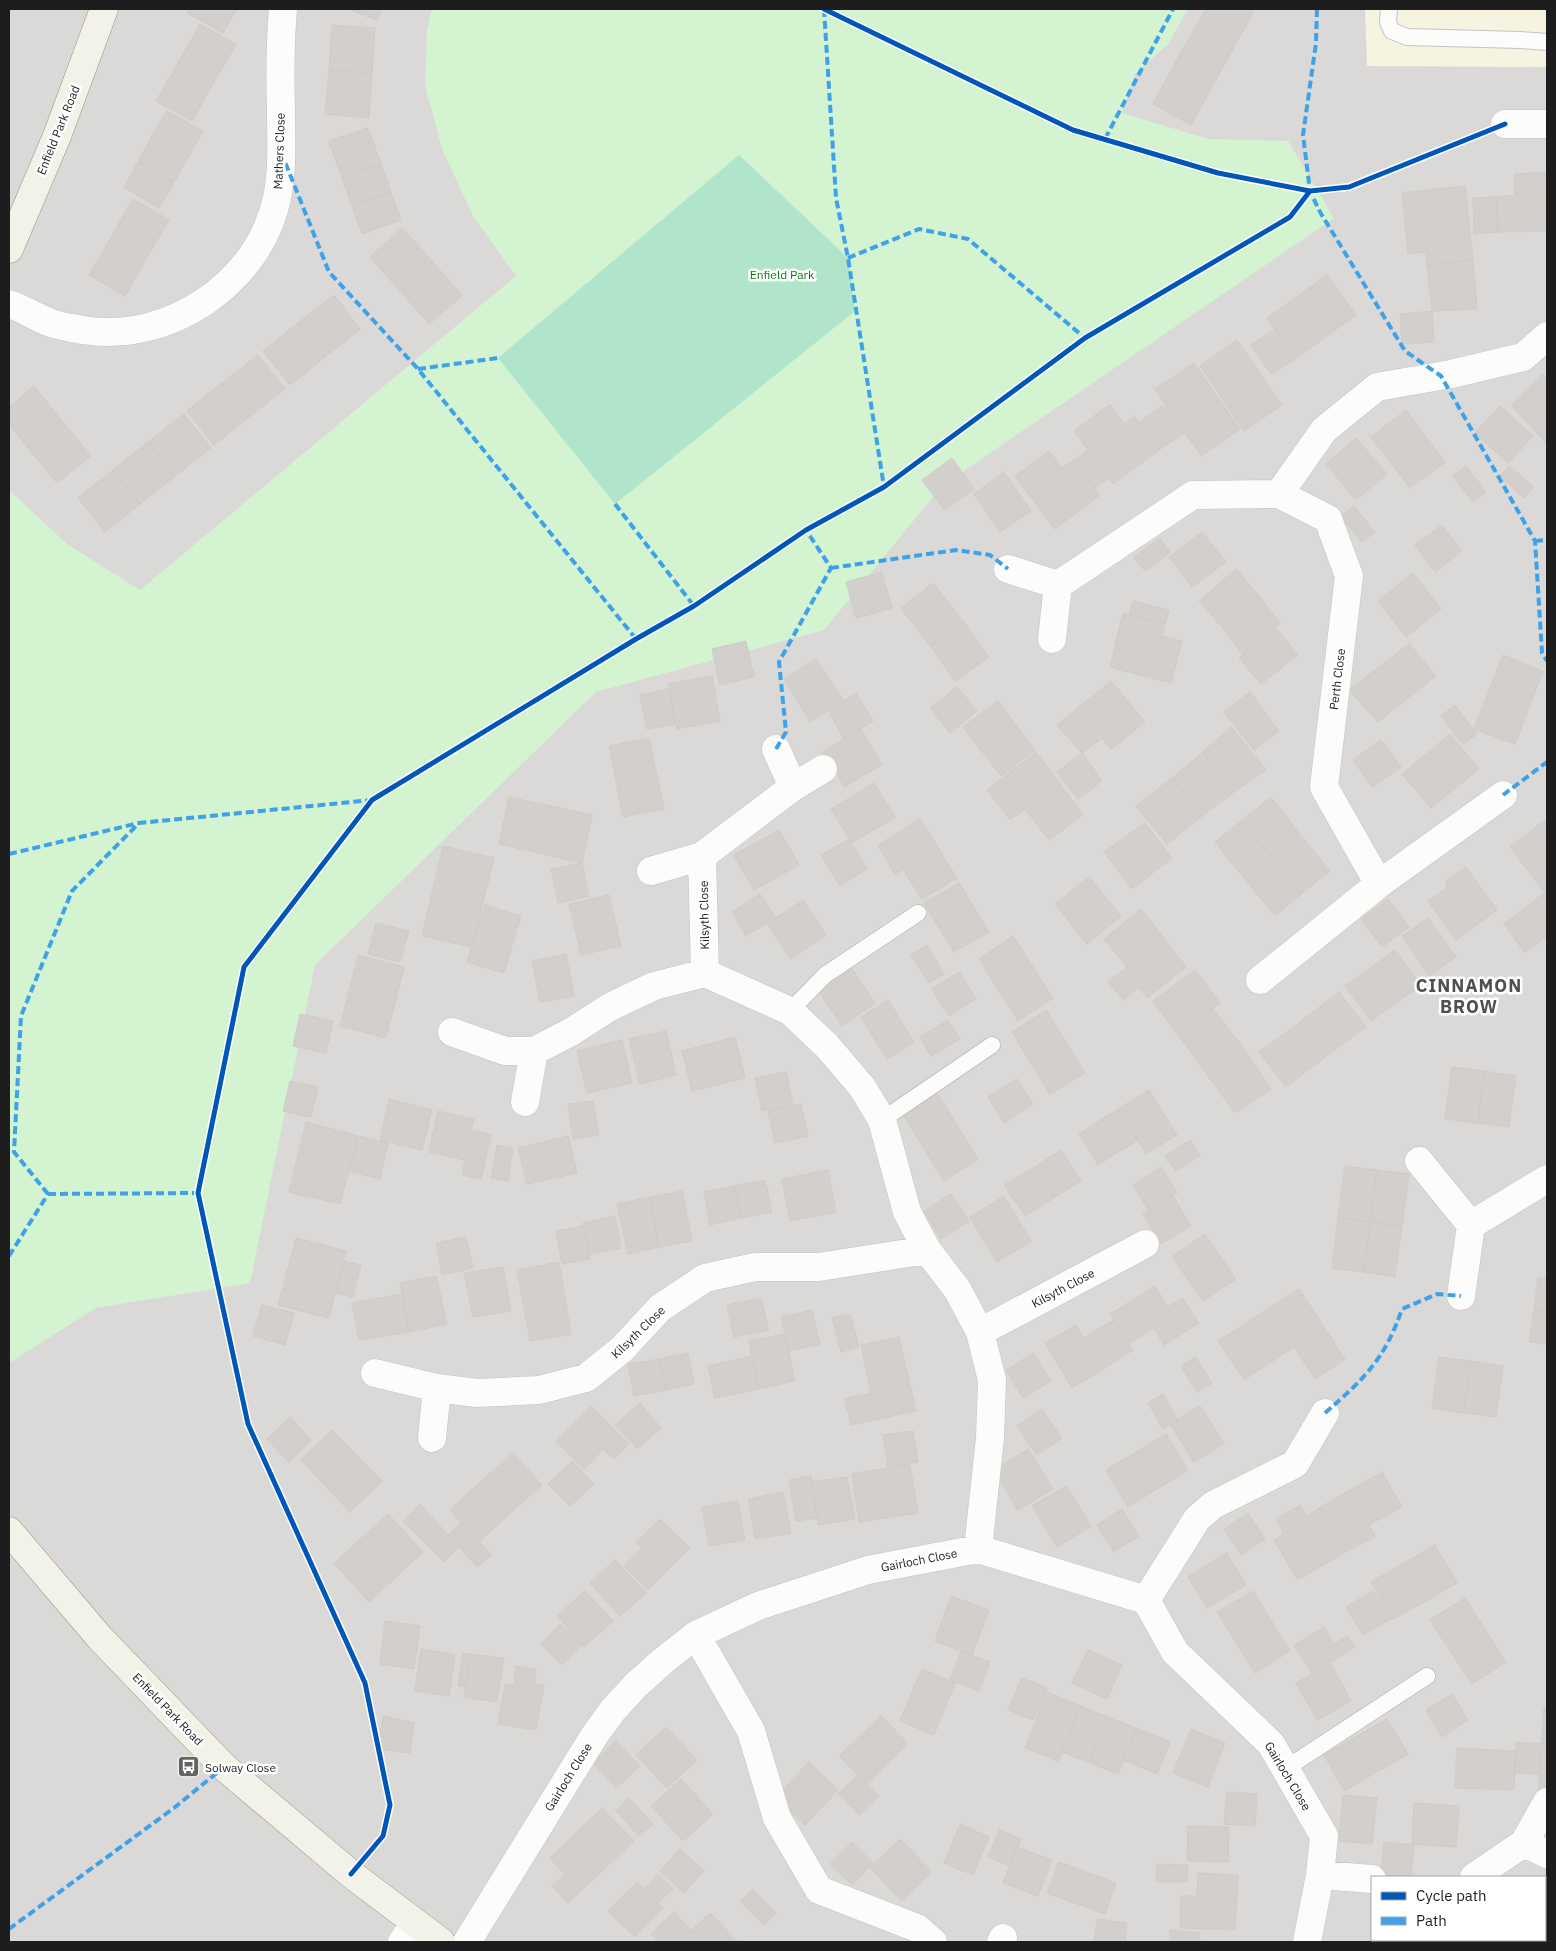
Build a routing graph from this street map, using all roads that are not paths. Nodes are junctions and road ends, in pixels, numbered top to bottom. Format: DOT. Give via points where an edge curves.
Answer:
graph roads {
  1 [pos="104,9"];
  2 [pos="283,9"];
  3 [pos="1389,9"];
  4 [pos="1547,42"];
  5 [pos="1505,124"];
  6 [pos="1547,124"];
  7 [pos="9,249"];
  8 [pos="9,304"];
  9 [pos="1547,336"];
  10 [pos="1279,494"];
  11 [pos="1008,569"];
  12 [pos="1058,585"];
  13 [pos="1052,639"];
  14 [pos="776,749"];
  15 [pos="823,769"];
  16 [pos="793,787"];
  17 [pos="1503,795"];
  18 [pos="702,856"];
  19 [pos="651,871"];
  20 [pos="1379,884"];
  21 [pos="918,913"];
  22 [pos="705,973"];
  23 [pos="1260,980"];
  24 [pos="790,1012"];
  25 [pos="452,1032"];
  26 [pos="992,1045"];
  27 [pos="534,1051"];
  28 [pos="525,1102"];
  29 [pos="882,1120"];
  30 [pos="1419,1161"];
  31 [pos="1547,1179"];
  32 [pos="1471,1225"];
  33 [pos="1145,1244"];
  34 [pos="927,1250"];
  35 [pos="1460,1296"];
  36 [pos="980,1332"];
  37 [pos="375,1373"];
  38 [pos="437,1388"];
  39 [pos="1325,1413"];
  40 [pos="432,1438"];
  41 [pos="9,1531"];
  42 [pos="978,1549"];
  43 [pos="1146,1600"];
  44 [pos="696,1635"];
  45 [pos="1427,1676"];
  46 [pos="1286,1769"];
  47 [pos="1547,1802"];
  48 [pos="1536,1848"];
  49 [pos="1320,1875"];
  50 [pos="1476,1876"];
  51 [pos="1371,1879"];
  52 [pos="408,1933"];
  53 [pos="441,1942"];
  54 [pos="467,1942"];
  55 [pos="933,1942"];
  56 [pos="1307,1942"];
  1 -- 7 [label="street, Enfield Park Road" via="57,136"];
  2 -- 8 [label="street, Mathers Close" via="281,152 277,198 263,235 227,284 203,304 175,319 145,328 113,332 54,324"];
  3 -- 4 [label="lane" via="1388,22 1392,31 1407,37"];
  5 -- 6 [label="street"];
  9 -- 10 [label="street" via="1523,357 1377,387 1324,430"];
  10 -- 12 [label="street, Perth Close" via="1193,495"];
  10 -- 20 [label="street, Perth Close" via="1328,518 1350,576 1324,787"];
  11 -- 12 [label="street"];
  12 -- 13 [label="street"];
  14 -- 16 [label="street"];
  15 -- 16 [label="street"];
  16 -- 18 [label="street"];
  17 -- 20 [label="street"];
  18 -- 19 [label="street"];
  18 -- 22 [label="street, Kilsyth Close"];
  20 -- 23 [label="street"];
  21 -- 24 [label="lane" via="824,975"];
  22 -- 24 [label="street"];
  22 -- 27 [label="street" via="654,986"];
  24 -- 29 [label="street" via="862,1086"];
  25 -- 27 [label="street" via="505,1051"];
  26 -- 29 [label="lane"];
  27 -- 28 [label="street"];
  29 -- 34 [label="street" via="907,1212"];
  30 -- 32 [label="street"];
  31 -- 32 [label="street"];
  32 -- 35 [label="street"];
  33 -- 36 [label="street, Kilsyth Close"];
  34 -- 36 [label="street" via="957,1290"];
  34 -- 38 [label="street, Kilsyth Close" via="819,1267 755,1267 705,1278 660,1308 622,1349 586,1378 539,1390 477,1394"];
  36 -- 42 [label="street" via="992,1380 990,1438"];
  37 -- 38 [label="street, Kilsyth Close"];
  38 -- 40 [label="street"];
  39 -- 43 [label="street" via="1295,1464 1213,1506 1197,1519"];
  41 -- 52 [label="street, Enfield Park Road" via="100,1638 224,1767 351,1874"];
  42 -- 43 [label="street, Gairloch Close"];
  42 -- 44 [label="street, Gairloch Close" via="868,1570 758,1606"];
  43 -- 46 [label="street, Gairloch Close" via="1175,1652 1271,1744"];
  44 -- 54 [label="street, Gairloch Close" via="636,1685 604,1723"];
  44 -- 55 [label="street" via="751,1731 777,1818 819,1890 917,1928"];
  45 -- 46 [label="lane"];
  46 -- 49 [label="street, Gairloch Close" via="1324,1836"];
  47 -- 48 [label="street"];
  48 -- 50 [label="street"];
  49 -- 51 [label="street"];
  49 -- 56 [label="street, Gairloch Close"];
  52 -- 53 [label="street, Enfield Park Road"];
}
